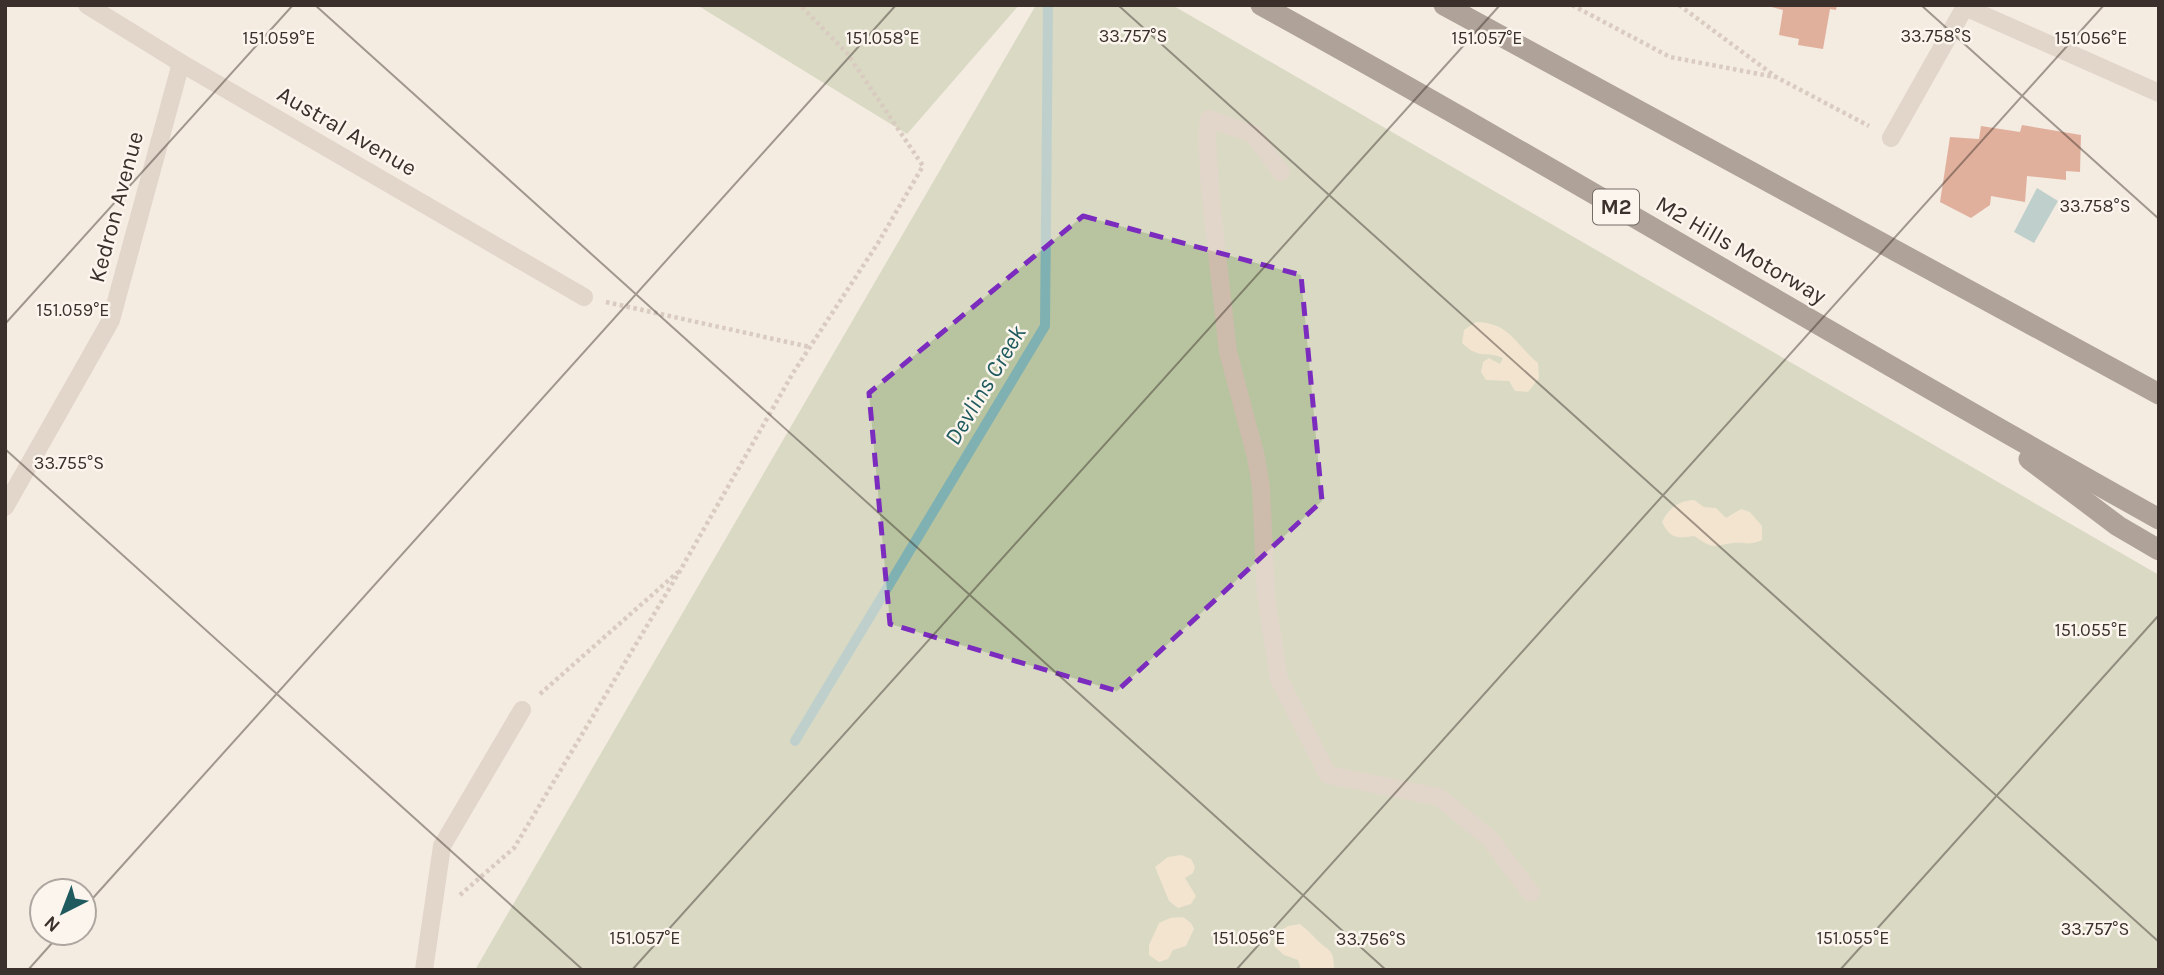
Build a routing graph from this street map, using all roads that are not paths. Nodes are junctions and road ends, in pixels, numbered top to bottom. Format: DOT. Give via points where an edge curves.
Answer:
graph roads {
  1 [pos="87,5"];
  2 [pos="1261,5"];
  3 [pos="1444,5"];
  4 [pos="1966,6"];
  5 [pos="181,63"];
  6 [pos="2159,93"];
  7 [pos="1891,138"];
  8 [pos="1281,172"];
  9 [pos="584,297"];
  10 [pos="2159,395"];
  11 [pos="1969,413"];
  12 [pos="5,507"];
  13 [pos="2159,519"];
  14 [pos="2159,550"];
  15 [pos="522,710"];
  16 [pos="1531,893"];
  17 [pos="424,970"];
  1 -- 5 [label="street, Austral Avenue"];
  2 -- 11 [label="highway, M2 Hills Motorway / M2" via="1428,97"];
  3 -- 10 [label="highway"];
  4 -- 6 [label="street"];
  4 -- 7 [label="street"];
  5 -- 9 [label="street, Austral Avenue"];
  5 -- 12 [label="street, Kedron Avenue" via="111,320"];
  8 -- 16 [label="street" via="1253,134 1209,119 1210,190 1227,352 1261,487 1266,596 1279,679 1328,775 1440,797 1489,838"];
  11 -- 13 [label="highway, M2 Hills Motorway / M2"];
  11 -- 14 [label="highway, M2" via="2118,526"];
  15 -- 17 [label="street" via="442,846"];
}
